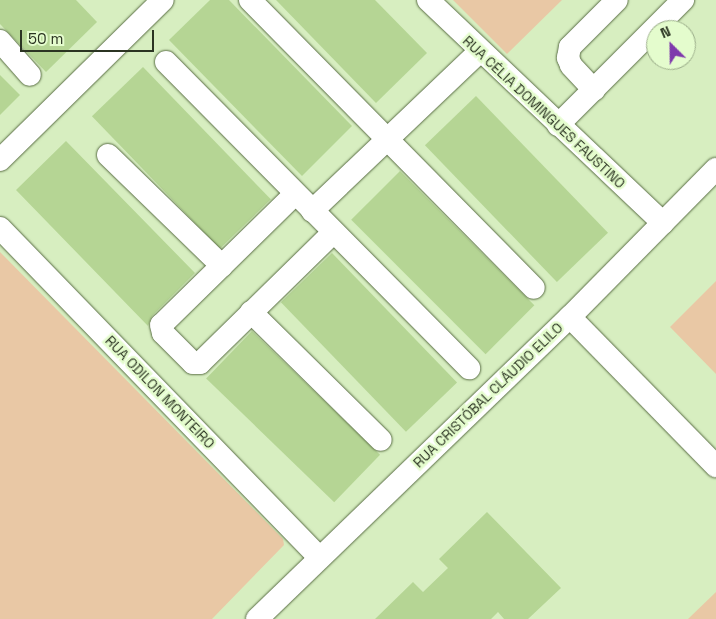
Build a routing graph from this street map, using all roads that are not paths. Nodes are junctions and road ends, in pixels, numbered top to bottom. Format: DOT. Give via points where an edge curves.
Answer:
graph roads {
  1 [pos="163,0"];
  2 [pos="250,0"];
  3 [pos="428,0"];
  4 [pos="617,0"];
  5 [pos="682,0"];
  6 [pos="0,41"];
  7 [pos="478,52"];
  8 [pos="166,62"];
  9 [pos="30,75"];
  10 [pos="594,90"];
  11 [pos="558,125"];
  12 [pos="388,139"];
  13 [pos="108,155"];
  14 [pos="0,160"];
  15 [pos="716,170"];
  16 [pos="296,194"];
  17 [pos="312,211"];
  18 [pos="663,223"];
  19 [pos="0,228"];
  20 [pos="334,232"];
  21 [pos="222,266"];
  22 [pos="534,288"];
  23 [pos="251,312"];
  24 [pos="570,317"];
  25 [pos="468,368"];
  26 [pos="381,440"];
  27 [pos="716,466"];
  28 [pos="319,557"];
  29 [pos="257,619"];
  1 -- 14 [label="street"];
  2 -- 12 [label="street"];
  3 -- 7 [label="street, RUA CÉLIA DOMINGUES FAUSTINO"];
  4 -- 10 [label="street" via="570,47 568,58 571,65"];
  5 -- 10 [label="street"];
  6 -- 9 [label="street"];
  7 -- 11 [label="street, RUA CÉLIA DOMINGUES FAUSTINO"];
  7 -- 12 [label="street"];
  8 -- 16 [label="street"];
  10 -- 11 [label="street"];
  11 -- 18 [label="street, RUA CÉLIA DOMINGUES FAUSTINO"];
  12 -- 17 [label="street"];
  12 -- 22 [label="street"];
  13 -- 21 [label="street"];
  15 -- 18 [label="street, RUA CRISTÓBAL CLÁUDIO ELILO"];
  16 -- 17 [label="street"];
  16 -- 21 [label="street"];
  17 -- 20 [label="street"];
  18 -- 24 [label="street, RUA CRISTÓBAL CLÁUDIO ELILO"];
  19 -- 28 [label="street, RUA ODILON MONTEIRO"];
  20 -- 23 [label="street"];
  20 -- 25 [label="street"];
  21 -- 23 [label="street" via="161,325 163,333 197,364"];
  23 -- 26 [label="street"];
  24 -- 27 [label="street"];
  24 -- 28 [label="street, RUA CRISTÓBAL CLÁUDIO ELILO"];
  28 -- 29 [label="street, RUA CRISTÓBAL CLÁUDIO ELILO"];
}
